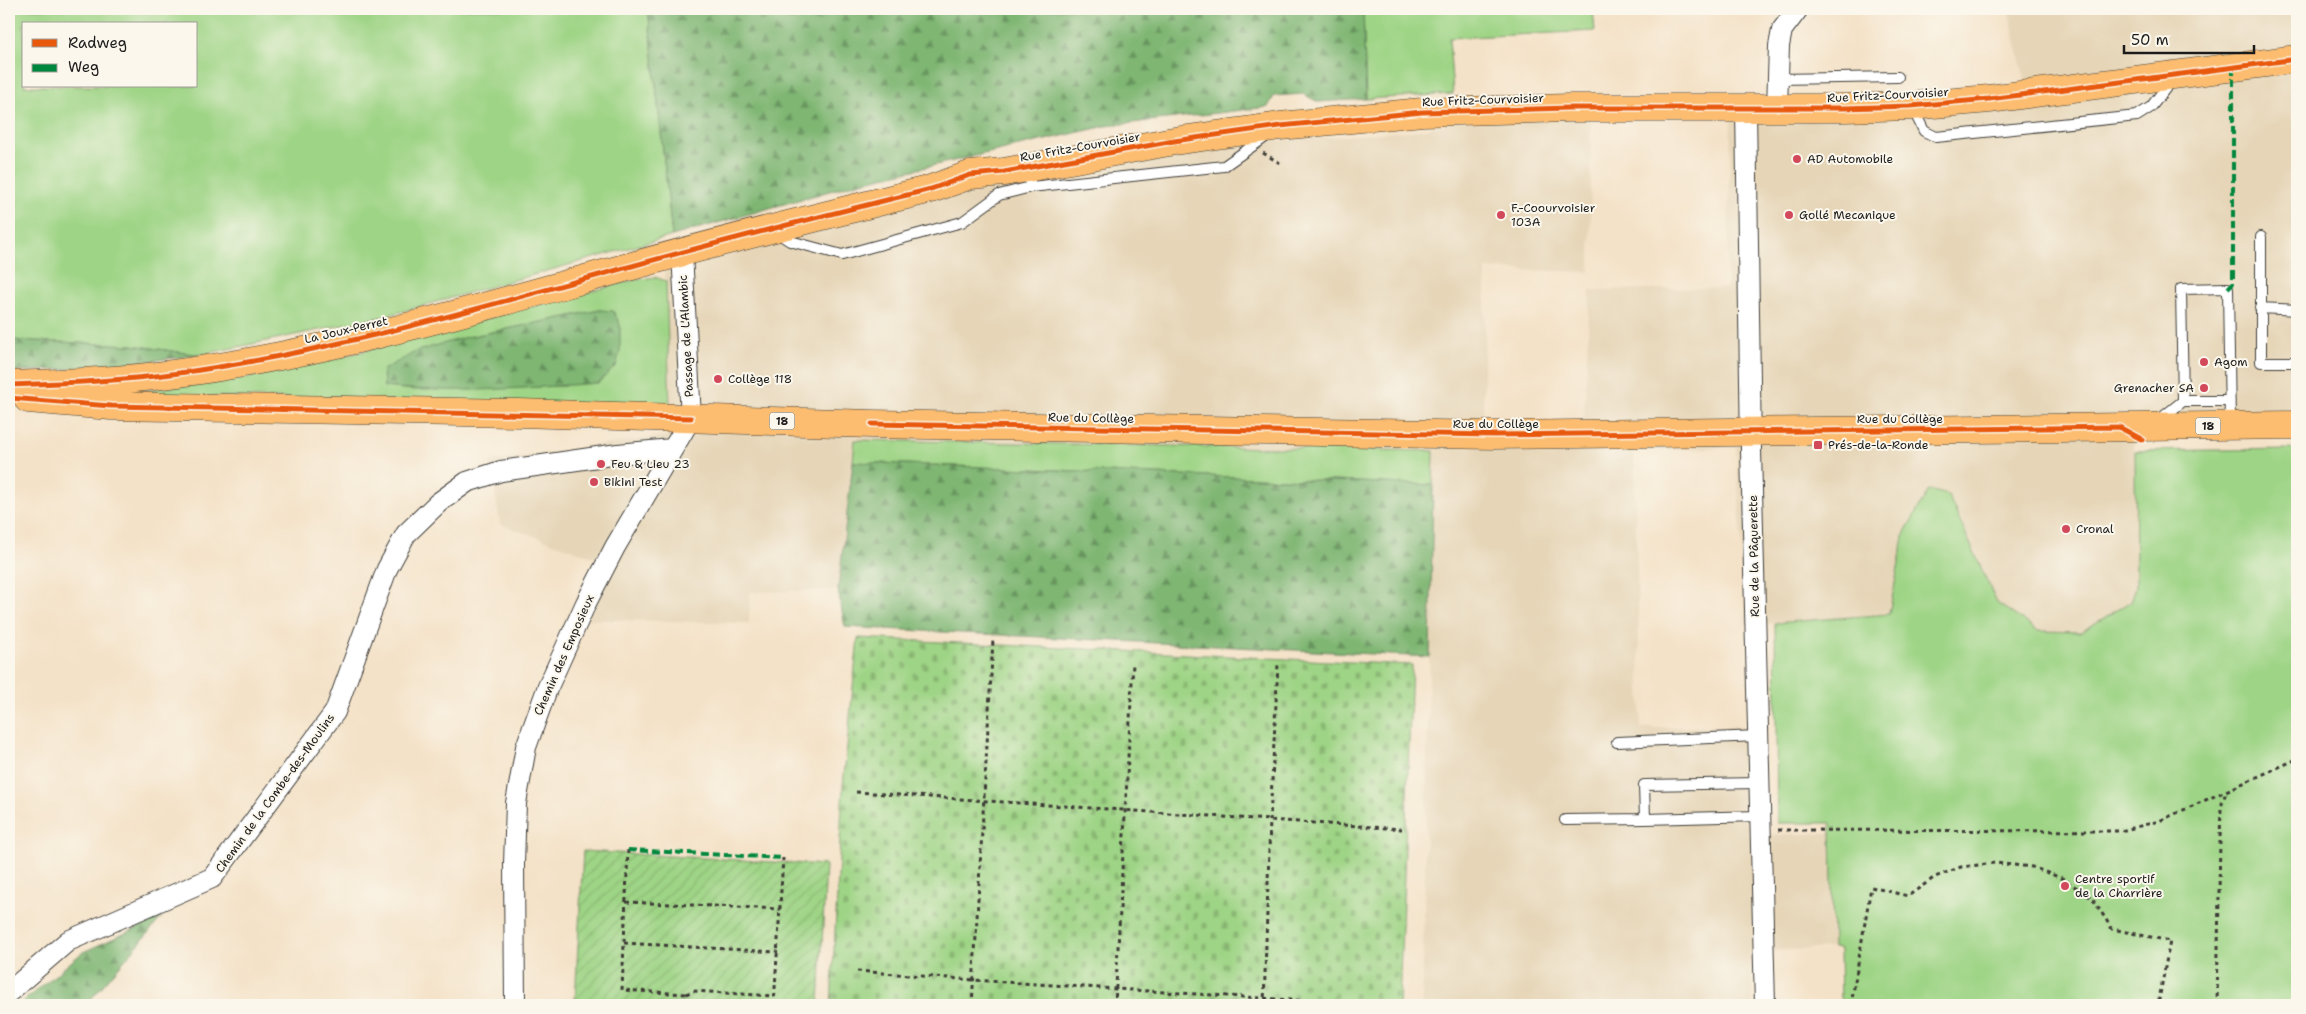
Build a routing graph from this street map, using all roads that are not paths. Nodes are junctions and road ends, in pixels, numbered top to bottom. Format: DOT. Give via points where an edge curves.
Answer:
graph roads {
  1 [pos="1798,9"];
  2 [pos="2297,59"];
  3 [pos="2176,74"];
  4 [pos="1898,77"];
  5 [pos="1778,79"];
  6 [pos="1911,106"];
  7 [pos="1746,108"];
  8 [pos="1777,108"];
  9 [pos="1028,177"];
  10 [pos="772,229"];
  11 [pos="2261,237"];
  12 [pos="682,254"];
  13 [pos="2260,308"];
  14 [pos="2297,310"];
  15 [pos="2297,362"];
  16 [pos="9,385"];
  17 [pos="9,398"];
  18 [pos="2183,401"];
  19 [pos="2230,413"];
  20 [pos="691,418"];
  21 [pos="2297,425"];
  22 [pos="2152,427"];
  23 [pos="1751,431"];
  24 [pos="672,449"];
  25 [pos="1758,736"];
  26 [pos="1617,742"];
  27 [pos="1759,783"];
  28 [pos="1645,819"];
  29 [pos="1565,820"];
  30 [pos="1760,823"];
  31 [pos="9,992"];
  32 [pos="515,1005"];
  33 [pos="1765,1005"];
  1 -- 5 [label="street" via="1782,30"];
  2 -- 3 [label="main road, Rue Fritz-Courvoisier"];
  3 -- 6 [label="main road, Rue Fritz-Courvoisier"];
  3 -- 6 [label="lane" via="2151,107 2137,116 1936,137 1924,131"];
  4 -- 5 [label="lane"];
  5 -- 8 [label="street"];
  6 -- 8 [label="main road, Rue Fritz-Courvoisier"];
  7 -- 8 [label="main road, Rue Fritz-Courvoisier"];
  7 -- 9 [label="main road, Rue Fritz-Courvoisier" via="1422,112 1280,126 1140,146"];
  7 -- 23 [label="street, Rue de la Pâquerette"];
  9 -- 10 [label="main road, Rue Fritz-Courvoisier" via="970,175 930,189"];
  9 -- 10 [label="lane" via="962,222 842,255 790,241"];
  10 -- 12 [label="main road, Rue Fritz-Courvoisier"];
  11 -- 13 [label="lane"];
  12 -- 16 [label="main road, La Joux-Perret" via="258,361 116,380"];
  12 -- 20 [label="street, Passage de L'Alambic"];
  13 -- 14 [label="lane"];
  13 -- 15 [label="lane" via="2261,362"];
  17 -- 20 [label="main road, 18" via="111,406"];
  18 -- 19 [label="lane"];
  18 -- 19 [label="lane" via="2181,289 2228,288"];
  18 -- 22 [label="lane"];
  19 -- 21 [label="main road, Rue du Collège / 18"];
  19 -- 22 [label="main road, Rue du Collège / 18"];
  20 -- 23 [label="main road, Rue du Collège / 18" via="1474,434"];
  20 -- 24 [label="street, Chemin des Emposieux"];
  22 -- 23 [label="main road, Rue du Collège / 18"];
  23 -- 25 [label="street, Rue de la Pâquerette"];
  24 -- 31 [label="street, Chemin de la Combe-des-Moulins" via="501,471 467,482 438,503 406,534 387,569 335,712 212,878 68,941"];
  24 -- 32 [label="street, Chemin des Emposieux" via="615,547 575,626 546,688 526,746 516,803"];
  25 -- 26 [label="lane"];
  25 -- 27 [label="street, Rue de la Pâquerette"];
  27 -- 28 [label="lane" via="1644,786"];
  27 -- 30 [label="street, Rue de la Pâquerette"];
  28 -- 29 [label="lane"];
  28 -- 30 [label="lane"];
  30 -- 33 [label="street, Rue de la Pâquerette"];
}
